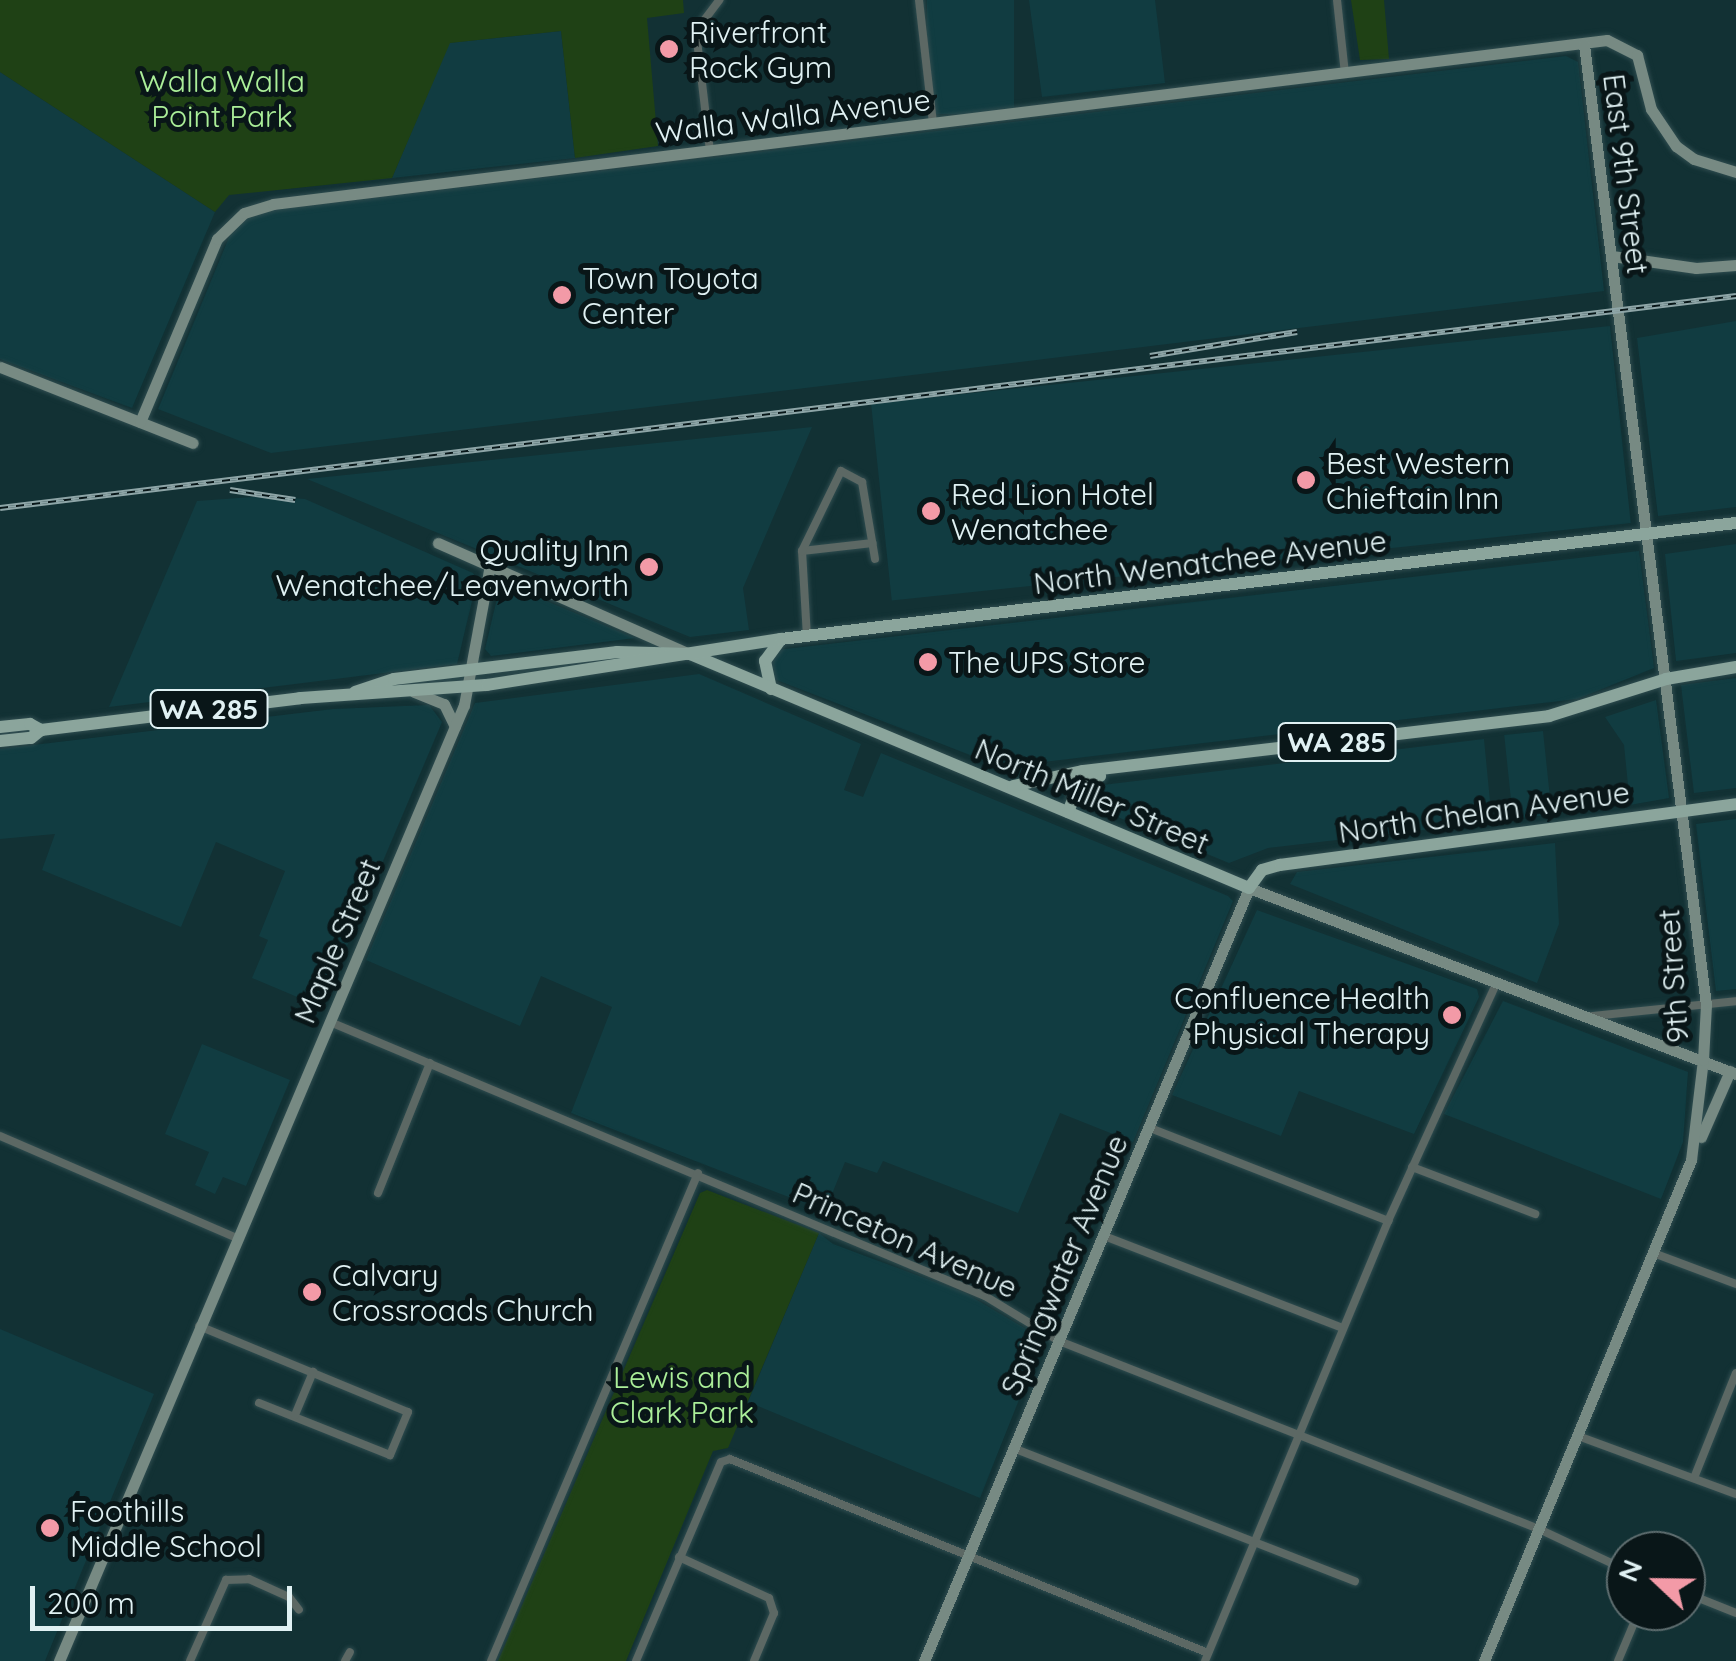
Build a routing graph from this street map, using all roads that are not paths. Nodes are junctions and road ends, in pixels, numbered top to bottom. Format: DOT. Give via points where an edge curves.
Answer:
graph roads {
  1 [pos="719,0"];
  2 [pos="919,0"];
  3 [pos="1338,0"];
  4 [pos="1584,44"];
  5 [pos="1345,74"];
  6 [pos="934,124"];
  7 [pos="710,151"];
  8 [pos="1736,172"];
  9 [pos="1612,256"];
  10 [pos="1736,264"];
  11 [pos="1619,311"];
  12 [pos="0,366"];
  13 [pos="140,422"];
  14 [pos="193,443"];
  15 [pos="1736,523"];
  16 [pos="1647,534"];
  17 [pos="438,543"];
  18 [pos="873,544"];
  19 [pos="802,551"];
  20 [pos="874,559"];
  21 [pos="490,564"];
  22 [pos="807,636"];
  23 [pos="781,639"];
  24 [pos="690,654"];
  25 [pos="1736,667"];
  26 [pos="471,678"];
  27 [pos="1666,679"];
  28 [pos="771,688"];
  29 [pos="414,692"];
  30 [pos="353,693"];
  31 [pos="456,727"];
  32 [pos="0,728"];
  33 [pos="40,730"];
  34 [pos="0,741"];
  35 [pos="1118,768"];
  36 [pos="1005,786"];
  37 [pos="1736,804"];
  38 [pos="1682,811"];
  39 [pos="1068,812"];
  40 [pos="1248,888"];
  41 [pos="1498,982"];
  42 [pos="1736,1001"];
  43 [pos="1706,1005"];
  44 [pos="1587,1016"];
  45 [pos="330,1022"];
  46 [pos="1703,1060"];
  47 [pos="430,1063"];
  48 [pos="1733,1072"];
  49 [pos="1150,1128"];
  50 [pos="0,1136"];
  51 [pos="1691,1160"];
  52 [pos="1412,1167"];
  53 [pos="698,1174"];
  54 [pos="378,1193"];
  55 [pos="1535,1214"];
  56 [pos="1388,1221"];
  57 [pos="1104,1236"];
  58 [pos="235,1238"];
  59 [pos="1653,1253"];
  60 [pos="1736,1284"];
  61 [pos="198,1326"];
  62 [pos="1343,1328"];
  63 [pos="1058,1341"];
  64 [pos="313,1372"];
  65 [pos="1736,1373"];
  66 [pos="259,1403"];
  67 [pos="295,1415"];
  68 [pos="1300,1435"];
  69 [pos="1578,1436"];
  70 [pos="1014,1448"];
  71 [pos="1694,1478"];
  72 [pos="1736,1494"];
  73 [pos="1539,1529"];
  74 [pos="1254,1542"];
  75 [pos="680,1557"];
  76 [pos="967,1558"];
  77 [pos="1606,1561"];
  78 [pos="1355,1581"];
  79 [pos="1706,1601"];
  80 [pos="299,1610"];
  81 [pos="1736,1612"];
  82 [pos="1631,1631"];
  83 [pos="350,1652"];
  84 [pos="1206,1657"];
  85 [pos="59,1661"];
  86 [pos="190,1661"];
  87 [pos="345,1661"];
  88 [pos="491,1661"];
  89 [pos="636,1661"];
  90 [pos="754,1661"];
  91 [pos="924,1661"];
  92 [pos="1484,1661"];
  93 [pos="1618,1661"];
  1 -- 7 [label="street" via="696,32"];
  2 -- 6 [label="street"];
  3 -- 5 [label="street"];
  4 -- 5 [label="street, Walla Walla Avenue"];
  4 -- 8 [label="street, Walla Walla Avenue" via="1616,41 1632,49 1642,63 1651,109 1669,138 1694,159"];
  4 -- 9 [label="street, East 9th Street"];
  5 -- 6 [label="street, Walla Walla Avenue"];
  6 -- 7 [label="street, Walla Walla Avenue"];
  7 -- 13 [label="street, Walla Walla Avenue" via="244,213 218,239"];
  9 -- 10 [label="street" via="1696,268"];
  9 -- 11 [label="street, East 9th Street"];
  11 -- 16 [label="street, 9th Street"];
  12 -- 13 [label="street"];
  13 -- 14 [label="street"];
  15 -- 16 [label="main road, North Wenatchee Avenue"];
  16 -- 22 [label="main road, North Wenatchee Avenue"];
  16 -- 27 [label="street, 9th Street"];
  17 -- 21 [label="street, North Miller Street"];
  18 -- 19 [label="street"];
  18 -- 19 [label="street" via="862,482 840,471"];
  18 -- 20 [label="street"];
  19 -- 22 [label="street"];
  21 -- 24 [label="street, North Miller Street"];
  21 -- 26 [label="street, Maple Street"];
  22 -- 23 [label="main road, North Wenatchee Avenue"];
  23 -- 24 [label="main road, North Wenatchee Avenue"];
  23 -- 28 [label="main road" via="765,661"];
  24 -- 26 [label="main road, North Wenatchee Avenue / WA 285" via="655,648"];
  24 -- 28 [label="main road, North Miller Street / WA 285"];
  25 -- 27 [label="main road, WA 285"];
  26 -- 29 [label="main road, North Wenatchee Avenue / WA 285"];
  26 -- 30 [label="main road, North Wenatchee Avenue / WA 285" via="394,679"];
  26 -- 31 [label="street, Maple Street"];
  27 -- 35 [label="main road, WA 285" via="1549,716"];
  27 -- 38 [label="street, 9th Street"];
  28 -- 36 [label="main road, North Miller Street / WA 285"];
  29 -- 30 [label="main road, North Wenatchee Avenue / WA 285"];
  29 -- 31 [label="street" via="444,704"];
  30 -- 33 [label="main road, North Wenatchee Avenue / WA 285"];
  31 -- 45 [label="street, Maple Street"];
  32 -- 33 [label="main road, North Wenatchee Avenue / WA 285" via="30,724"];
  33 -- 34 [label="main road, North Wenatchee Avenue / WA 285" via="31,738"];
  35 -- 36 [label="main road, WA 285"];
  35 -- 39 [label="main road, WA 285" via="1084,780"];
  36 -- 39 [label="main road, North Miller Street / WA 285"];
  37 -- 38 [label="main road, North Chelan Avenue"];
  38 -- 40 [label="main road, North Chelan Avenue" via="1280,865 1262,870"];
  38 -- 43 [label="street, 9th Street"];
  39 -- 40 [label="main road, North Miller Street / WA 285"];
  40 -- 41 [label="street, North Miller Street"];
  40 -- 49 [label="street, Springwater Avenue"];
  41 -- 44 [label="street, North Miller Street"];
  41 -- 52 [label="street"];
  42 -- 43 [label="street"];
  43 -- 44 [label="street"];
  43 -- 46 [label="street, 9th Street"];
  44 -- 46 [label="street, North Miller Street"];
  45 -- 47 [label="street, Princeton Avenue"];
  45 -- 58 [label="street, Maple Street"];
  46 -- 48 [label="street, North Miller Street"];
  46 -- 51 [label="street, 9th Street"];
  47 -- 53 [label="street, Princeton Avenue"];
  47 -- 54 [label="street"];
  48 -- 51 [label="street"];
  49 -- 56 [label="street"];
  49 -- 57 [label="street, Springwater Avenue"];
  50 -- 58 [label="street"];
  51 -- 59 [label="street, 9th Street"];
  52 -- 55 [label="street"];
  52 -- 56 [label="street"];
  53 -- 63 [label="street, Princeton Avenue" via="985,1296"];
  53 -- 88 [label="street"];
  56 -- 62 [label="street"];
  57 -- 62 [label="street"];
  57 -- 63 [label="street, Springwater Avenue"];
  58 -- 61 [label="street, Maple Street"];
  59 -- 60 [label="street"];
  59 -- 69 [label="street, 9th Street"];
  61 -- 64 [label="street"];
  61 -- 85 [label="street, Maple Street"];
  62 -- 68 [label="street"];
  63 -- 68 [label="street, Princeton Avenue"];
  63 -- 70 [label="street, Springwater Avenue"];
  64 -- 67 [label="street"];
  64 -- 67 [label="street" via="408,1412 390,1455"];
  65 -- 71 [label="street"];
  66 -- 67 [label="street"];
  68 -- 73 [label="street, Princeton Avenue"];
  68 -- 74 [label="street"];
  69 -- 71 [label="street"];
  69 -- 73 [label="street, 9th Street"];
  70 -- 74 [label="street"];
  70 -- 76 [label="street, Springwater Avenue"];
  71 -- 72 [label="street"];
  73 -- 77 [label="street, Princeton Avenue"];
  73 -- 92 [label="street, 9th Street"];
  74 -- 78 [label="street"];
  74 -- 84 [label="street"];
  75 -- 76 [label="street" via="721,1462 730,1459"];
  75 -- 89 [label="street"];
  75 -- 90 [label="street" via="769,1598 774,1613"];
  76 -- 84 [label="street"];
  76 -- 91 [label="street, Springwater Avenue"];
  79 -- 81 [label="street"];
  80 -- 86 [label="street" via="290,1596 248,1579 226,1580"];
  82 -- 93 [label="street"];
  83 -- 87 [label="street"];
}
